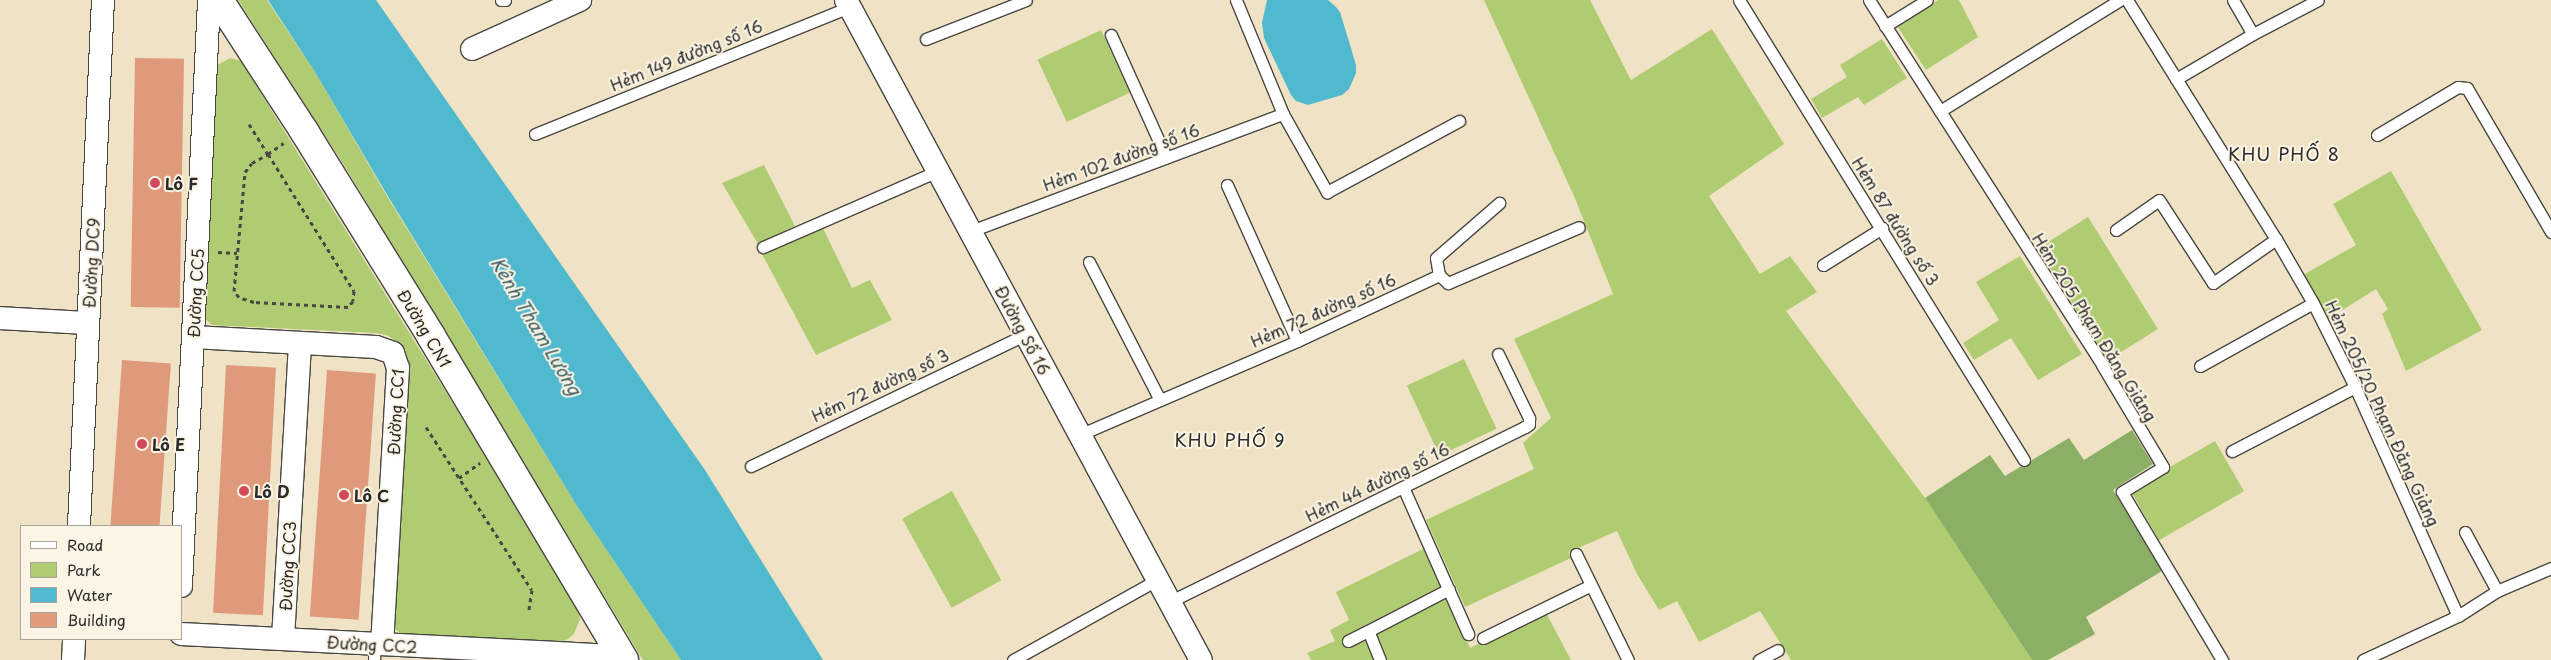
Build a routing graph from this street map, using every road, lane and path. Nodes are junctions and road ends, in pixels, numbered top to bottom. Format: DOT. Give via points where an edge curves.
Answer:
graph roads {
  1 [pos="103,0"];
  2 [pos="208,0"];
  3 [pos="219,0"];
  4 [pos="501,0"];
  5 [pos="505,0"];
  6 [pos="580,0"];
  7 [pos="1026,0"];
  8 [pos="1236,0"];
  9 [pos="1739,0"];
  10 [pos="1868,0"];
  11 [pos="1927,0"];
  12 [pos="2120,0"];
  13 [pos="2127,0"];
  14 [pos="2233,0"];
  15 [pos="2318,0"];
  16 [pos="848,3"];
  17 [pos="1885,26"];
  18 [pos="2253,34"];
  19 [pos="1111,35"];
  20 [pos="926,39"];
  21 [pos="472,49"];
  22 [pos="2176,79"];
  23 [pos="1940,111"];
  24 [pos="1283,114"];
  25 [pos="1459,121"];
  26 [pos="249,124"];
  27 [pos="304,131"];
  28 [pos="534,134"];
  29 [pos="2377,134"];
  30 [pos="268,154"];
  31 [pos="1166,158"];
  32 [pos="938,171"];
  33 [pos="1226,185"];
  34 [pos="1499,203"];
  35 [pos="1579,227"];
  36 [pos="1882,228"];
  37 [pos="2116,230"];
  38 [pos="971,231"];
  39 [pos="2551,232"];
  40 [pos="2276,239"];
  41 [pos="763,247"];
  42 [pos="218,252"];
  43 [pos="237,253"];
  44 [pos="1089,262"];
  45 [pos="1823,265"];
  46 [pos="1439,275"];
  47 [pos="2313,303"];
  48 [pos="0,318"];
  49 [pos="88,323"];
  50 [pos="1024,335"];
  51 [pos="193,337"];
  52 [pos="1297,341"];
  53 [pos="300,343"];
  54 [pos="1498,354"];
  55 [pos="2200,366"];
  56 [pos="2356,387"];
  57 [pos="1160,400"];
  58 [pos="426,427"];
  59 [pos="1079,435"];
  60 [pos="2232,451"];
  61 [pos="2024,460"];
  62 [pos="751,466"];
  63 [pos="1403,487"];
  64 [pos="79,525"];
  65 [pos="2466,532"];
  66 [pos="1576,554"];
  67 [pos="182,565"];
  68 [pos="2551,568"];
  69 [pos="1157,580"];
  70 [pos="1592,585"];
  71 [pos="1450,589"];
  72 [pos="2497,591"];
  73 [pos="1169,602"];
  74 [pos="529,610"];
  75 [pos="2458,616"];
  76 [pos="1368,631"];
  77 [pos="182,634"];
  78 [pos="1468,634"];
  79 [pos="1483,638"];
  80 [pos="283,639"];
  81 [pos="74,640"];
  82 [pos="1348,641"];
  83 [pos="377,649"];
  84 [pos="1778,650"];
  85 [pos="623,658"];
  86 [pos="1194,658"];
  87 [pos="73,660"];
  88 [pos="1013,660"];
  89 [pos="1380,660"];
  90 [pos="1628,660"];
  91 [pos="1759,660"];
  92 [pos="2222,660"];
  93 [pos="2363,660"];
  1 -- 49 [label="street, Đường DC9"];
  2 -- 51 [label="street, Đường CC5"];
  3 -- 27 [label="street, Đường CN1"];
  4 -- 5 [label="lane"];
  6 -- 21 [label="street"];
  7 -- 20 [label="lane"];
  8 -- 24 [label="lane"];
  9 -- 36 [label="lane, Hẻm 87 đường số 3"];
  10 -- 17 [label="lane, Hẻm 205 Phạm Đăng Giảng"];
  11 -- 17 [label="lane"];
  12 -- 23 [label="lane"];
  13 -- 22 [label="lane, Hẻm 205/20 Phạm Đăng Giảng"];
  14 -- 18 [label="lane"];
  15 -- 18 [label="lane"];
  16 -- 28 [label="lane, Hẻm 149 đường số 16"];
  16 -- 32 [label="street, Đường Số 16"];
  17 -- 23 [label="lane, Hẻm 205 Phạm Đăng Giảng"];
  18 -- 22 [label="lane"];
  19 -- 31 [label="lane"];
  22 -- 40 [label="lane, Hẻm 205/20 Phạm Đăng Giảng"];
  23 -- 92 [label="lane, Hẻm 205 Phạm Đăng Giảng" via="2163,467 2122,492"];
  24 -- 25 [label="lane" via="1327,192"];
  24 -- 31 [label="lane, Hẻm 102 đường số 16"];
  26 -- 30 [label="path"];
  27 -- 30 [label="path"];
  27 -- 85 [label="street, Đường CN1"];
  29 -- 39 [label="lane" via="2458,88 2467,88"];
  30 -- 43 [label="path" via="252,163 245,172"];
  30 -- 43 [label="path" via="354,291 353,301 348,307 254,302 239,297 234,291"];
  31 -- 38 [label="lane, Hẻm 102 đường số 16"];
  32 -- 38 [label="street, Đường Số 16"];
  32 -- 41 [label="lane"];
  33 -- 52 [label="lane"];
  34 -- 46 [label="lane" via="1436,258"];
  35 -- 46 [label="lane" via="1448,283"];
  36 -- 45 [label="lane"];
  36 -- 61 [label="lane, Hẻm 87 đường số 3"];
  37 -- 40 [label="lane" via="2159,200 2213,283"];
  38 -- 50 [label="street, Đường Số 16"];
  40 -- 47 [label="lane, Hẻm 205/20 Phạm Đăng Giảng"];
  42 -- 43 [label="path"];
  44 -- 57 [label="lane"];
  46 -- 52 [label="lane, Hẻm 72 đường số 16"];
  47 -- 55 [label="lane"];
  47 -- 56 [label="lane, Hẻm 205/20 Phạm Đăng Giảng"];
  48 -- 49 [label="street"];
  49 -- 64 [label="street, Đường DC9"];
  50 -- 59 [label="street, Đường Số 16"];
  50 -- 62 [label="lane, Hẻm 72 đường số 3"];
  51 -- 53 [label="street, Đường CC1"];
  51 -- 67 [label="street, Đường CC5"];
  52 -- 57 [label="lane, Hẻm 72 đường số 16"];
  53 -- 80 [label="street, Đường CC3"];
  53 -- 83 [label="street, Đường CC1" via="376,347 393,353 397,360"];
  54 -- 63 [label="lane, Hẻm 44 đường số 16" via="1529,424"];
  56 -- 60 [label="lane"];
  56 -- 75 [label="lane, Hẻm 205/20 Phạm Đăng Giảng"];
  57 -- 59 [label="lane, Hẻm 72 đường số 16"];
  58 -- 74 [label="path" via="532,590"];
  59 -- 69 [label="street, Đường Số 16"];
  63 -- 71 [label="lane"];
  63 -- 73 [label="lane, Hẻm 44 đường số 16"];
  65 -- 72 [label="lane"];
  66 -- 70 [label="lane"];
  68 -- 72 [label="lane"];
  69 -- 73 [label="street, Đường Số 16"];
  69 -- 88 [label="lane"];
  70 -- 79 [label="lane"];
  70 -- 90 [label="lane"];
  71 -- 76 [label="lane"];
  71 -- 78 [label="lane"];
  72 -- 75 [label="lane"];
  73 -- 86 [label="street, Đường Số 16"];
  75 -- 93 [label="lane"];
  76 -- 82 [label="lane"];
  76 -- 89 [label="lane"];
  77 -- 80 [label="street, Đường CC2"];
  80 -- 83 [label="street, Đường CC2"];
  81 -- 87 [label="street"];
  83 -- 85 [label="street, Đường CC2"];
  84 -- 91 [label="lane"];
}
